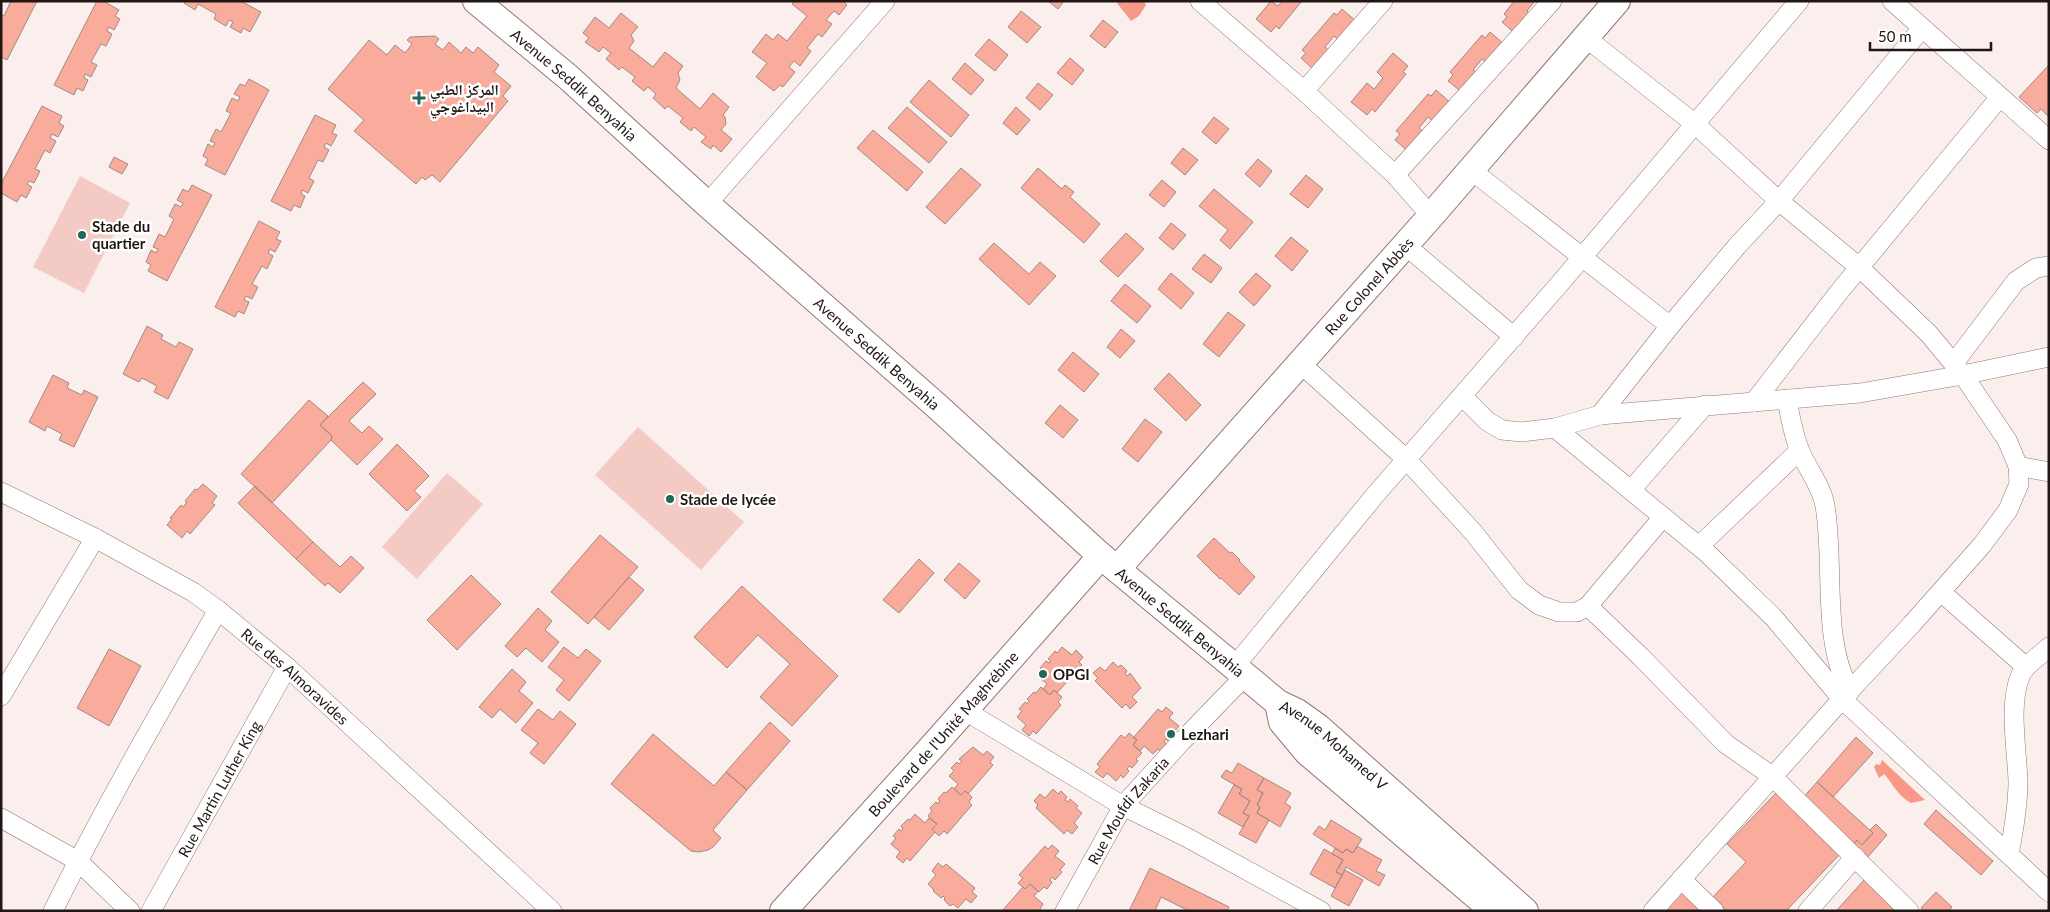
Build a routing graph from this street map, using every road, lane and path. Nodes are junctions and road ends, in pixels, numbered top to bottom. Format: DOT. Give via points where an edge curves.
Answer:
graph roads {
  1 [pos="476,1"];
  2 [pos="885,1"];
  3 [pos="1200,1"];
  4 [pos="1383,1"];
  5 [pos="1552,1"];
  6 [pos="1617,1"];
  7 [pos="1799,1"];
  8 [pos="1892,1"];
  9 [pos="1922,28"];
  10 [pos="1585,38"];
  11 [pos="1304,91"];
  12 [pos="2000,97"];
  13 [pos="1695,124"];
  14 [pos="2049,140"];
  15 [pos="1470,170"];
  16 [pos="1395,175"];
  17 [pos="1779,201"];
  18 [pos="707,204"];
  19 [pos="1431,216"];
  20 [pos="1405,245"];
  21 [pos="1582,258"];
  22 [pos="2049,266"];
  23 [pos="1859,268"];
  24 [pos="1670,326"];
  25 [pos="1514,337"];
  26 [pos="2049,357"];
  27 [pos="1300,363"];
  28 [pos="1958,369"];
  29 [pos="1462,396"];
  30 [pos="1787,399"];
  31 [pos="1754,402"];
  32 [pos="1705,405"];
  33 [pos="1600,415"];
  34 [pos="1555,428"];
  35 [pos="1799,451"];
  36 [pos="1406,459"];
  37 [pos="2018,466"];
  38 [pos="2049,472"];
  39 [pos="1631,490"];
  40 [pos="1,492"];
  41 [pos="1663,517"];
  42 [pos="95,538"];
  43 [pos="1698,546"];
  44 [pos="1109,562"];
  45 [pos="1941,592"];
  46 [pos="1588,606"];
  47 [pos="218,610"];
  48 [pos="2049,647"];
  49 [pos="287,667"];
  50 [pos="2026,667"];
  51 [pos="1240,671"];
  52 [pos="1846,695"];
  53 [pos="1,696"];
  54 [pos="1278,703"];
  55 [pos="964,710"];
  56 [pos="1772,776"];
  57 [pos="1123,806"];
  58 [pos="1,818"];
  59 [pos="2008,854"];
  60 [pos="1855,857"];
  61 [pos="78,861"];
  62 [pos="1681,879"];
  63 [pos="2049,892"];
  64 [pos="1510,908"];
  65 [pos="53,911"];
  66 [pos="130,911"];
  67 [pos="151,911"];
  68 [pos="552,911"];
  69 [pos="783,911"];
  70 [pos="1065,911"];
  71 [pos="1321,911"];
  72 [pos="1653,911"];
  73 [pos="1714,911"];
  74 [pos="1808,911"];
  75 [pos="1909,911"];
  1 -- 18 [label="street, Avenue Seddik Benyahia" via="568,77"];
  2 -- 18 [label="street"];
  3 -- 11 [label="street"];
  4 -- 11 [label="street"];
  5 -- 16 [label="street"];
  6 -- 10 [label="street, Rue Colonel Abbès"];
  7 -- 13 [label="street, Rue Moufdi Zakaria"];
  8 -- 9 [label="street"];
  9 -- 12 [label="street"];
  9 -- 17 [label="street"];
  10 -- 13 [label="street"];
  10 -- 15 [label="street, Rue Colonel Abbès"];
  11 -- 16 [label="street"];
  12 -- 14 [label="street"];
  12 -- 23 [label="street"];
  13 -- 17 [label="street"];
  13 -- 21 [label="street, Rue Moufdi Zakaria"];
  15 -- 19 [label="street, Rue Colonel Abbès"];
  15 -- 21 [label="street"];
  16 -- 19 [label="street"];
  17 -- 23 [label="street"];
  17 -- 24 [label="street"];
  18 -- 44 [label="street, Avenue Seddik Benyahia"];
  19 -- 20 [label="street, Rue Colonel Abbès"];
  20 -- 25 [label="street"];
  20 -- 27 [label="street, Rue Colonel Abbès"];
  21 -- 24 [label="street"];
  21 -- 25 [label="street, Rue Moufdi Zakaria"];
  22 -- 28 [label="street" via="2036,268 2016,281"];
  23 -- 28 [label="street" via="1929,334"];
  23 -- 31 [label="street"];
  24 -- 33 [label="street"];
  25 -- 29 [label="street, Rue Moufdi Zakaria"];
  26 -- 28 [label="street"];
  27 -- 36 [label="street"];
  27 -- 44 [label="street, Rue Colonel Abbès"];
  28 -- 30 [label="street" via="1860,393"];
  28 -- 37 [label="street" via="2007,440"];
  29 -- 34 [label="street" via="1487,421 1502,430 1522,432"];
  29 -- 36 [label="street, Rue Moufdi Zakaria"];
  30 -- 31 [label="street"];
  30 -- 35 [label="street"];
  31 -- 32 [label="street"];
  32 -- 33 [label="street"];
  32 -- 39 [label="street"];
  33 -- 34 [label="street"];
  34 -- 39 [label="street"];
  35 -- 43 [label="street"];
  35 -- 52 [label="street" via="1825,504 1834,643"];
  36 -- 46 [label="street" via="1473,532 1519,590 1539,605 1559,612 1577,612"];
  36 -- 51 [label="street, Rue Moufdi Zakaria"];
  37 -- 38 [label="street"];
  37 -- 45 [label="street" via="2019,484 2008,510"];
  39 -- 41 [label="street"];
  40 -- 42 [label="street, Rue des Almoravides"];
  41 -- 43 [label="street"];
  41 -- 46 [label="street"];
  42 -- 47 [label="street, Rue des Almoravides" via="193,592"];
  42 -- 53 [label="street"];
  43 -- 52 [label="street"];
  44 -- 51 [label="street, Avenue Seddik Benyahia"];
  44 -- 55 [label="street, Boulevard de l'Unité Maghrébine"];
  45 -- 50 [label="street"];
  45 -- 52 [label="street"];
  46 -- 56 [label="street" via="1726,744"];
  47 -- 49 [label="street, Rue des Almoravides"];
  47 -- 61 [label="street"];
  48 -- 50 [label="street"];
  49 -- 67 [label="street, Rue Martin Luther King"];
  49 -- 68 [label="street, Rue des Almoravides"];
  50 -- 59 [label="street" via="2017,685 2014,736 2017,817"];
  51 -- 54 [label="street, Avenue Seddik Benyahia"];
  51 -- 57 [label="street, Rue Moufdi Zakaria"];
  52 -- 56 [label="street"];
  52 -- 59 [label="street"];
  54 -- 64 [label="street, Avenue Mohamed V" via="1282,722 1307,752"];
  55 -- 57 [label="street"];
  55 -- 69 [label="street, Boulevard de l'Unité Maghrébine"];
  56 -- 60 [label="street"];
  56 -- 62 [label="street"];
  57 -- 70 [label="street, Rue Moufdi Zakaria"];
  57 -- 71 [label="street"];
  58 -- 61 [label="street"];
  59 -- 63 [label="street"];
  60 -- 74 [label="street"];
  60 -- 75 [label="street"];
  61 -- 65 [label="street"];
  61 -- 66 [label="street"];
  62 -- 72 [label="street"];
  62 -- 73 [label="street"];
}
